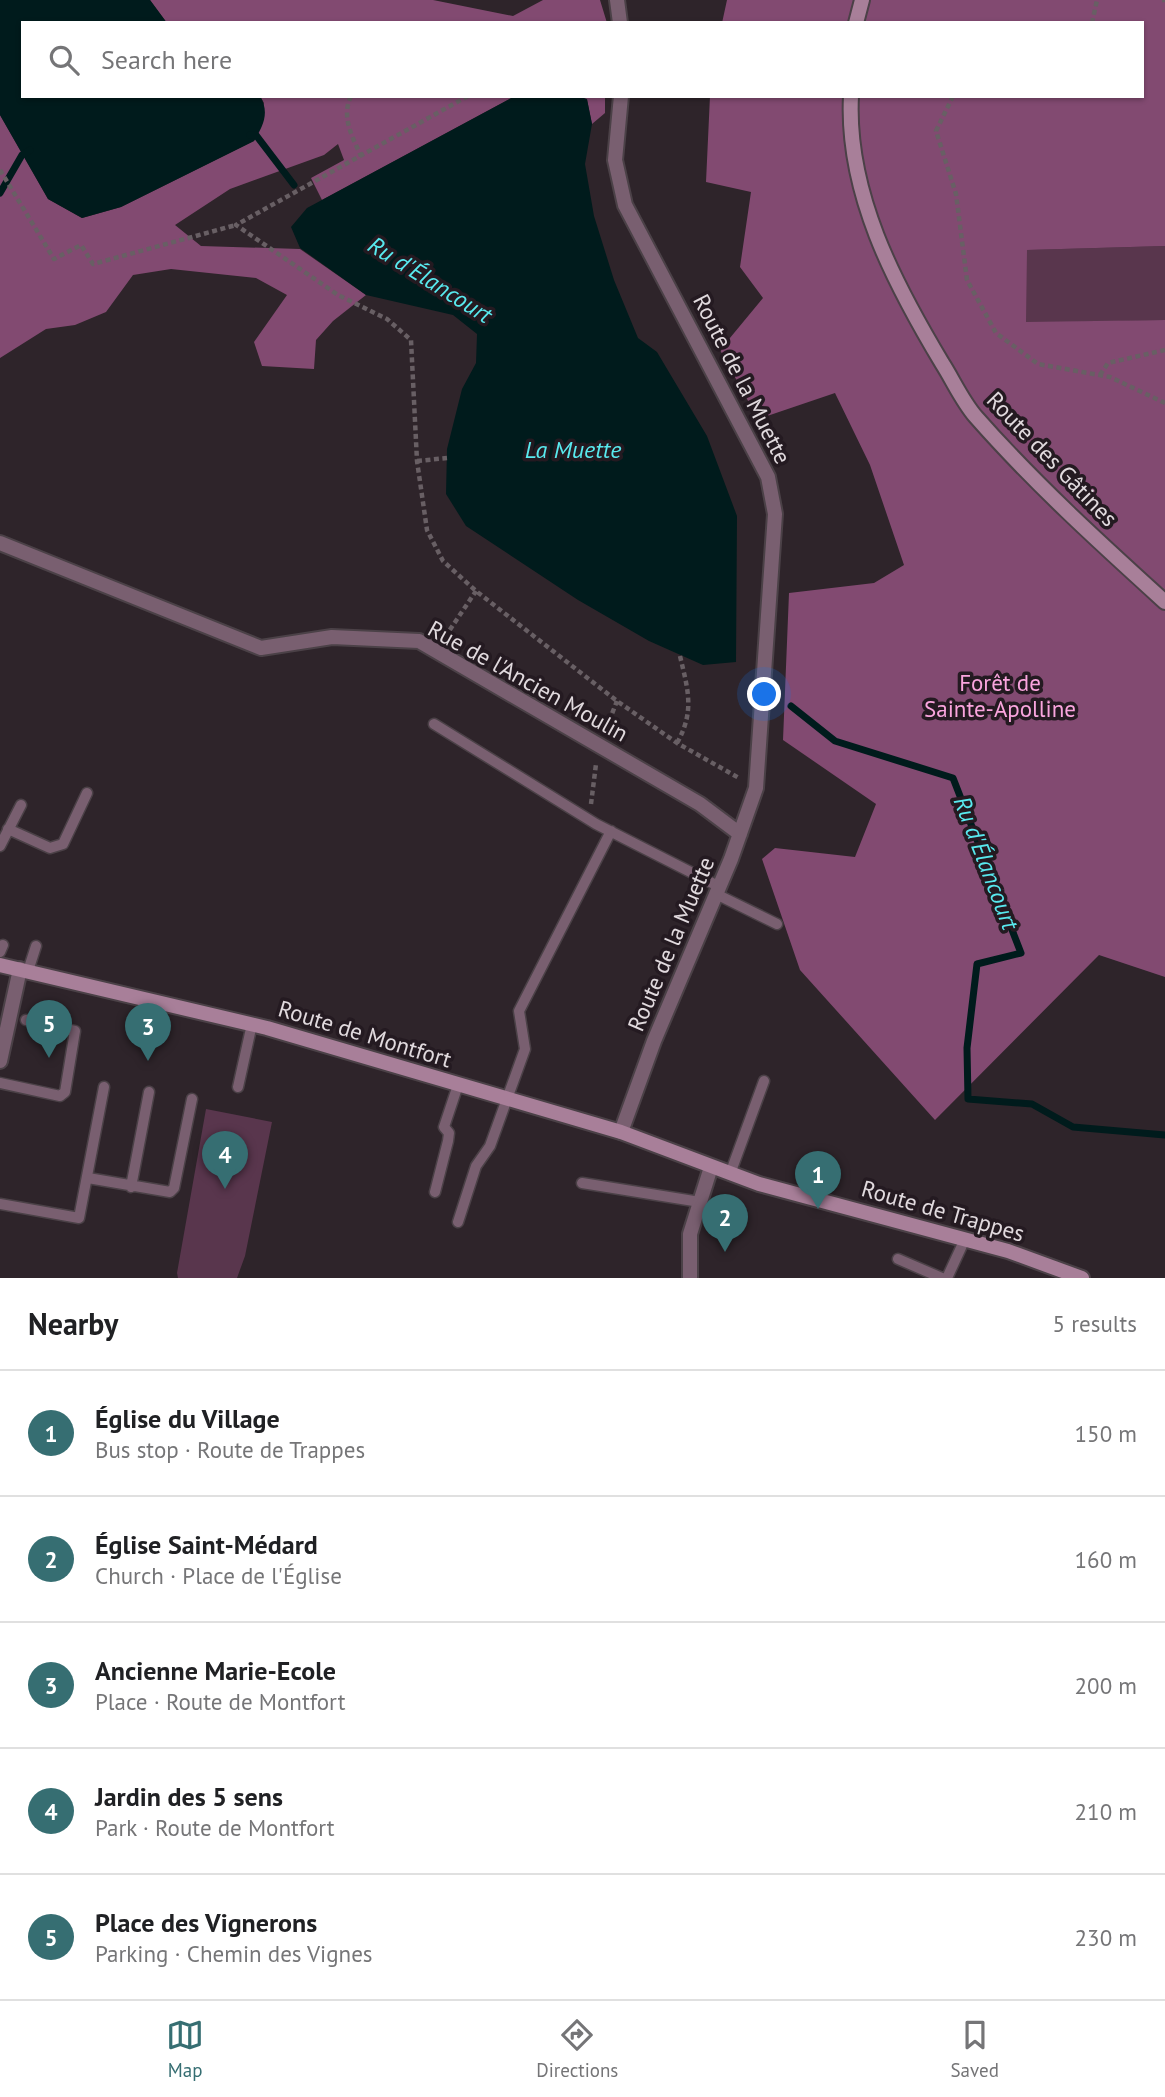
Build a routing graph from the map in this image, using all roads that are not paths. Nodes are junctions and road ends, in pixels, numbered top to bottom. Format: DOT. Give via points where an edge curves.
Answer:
graph roads {
  1 [pos="617,0"];
  2 [pos="862,0"];
  3 [pos="620,21"];
  4 [pos="857,21"];
  5 [pos="621,98"];
  6 [pos="851,98"];
  7 [pos="0,543"];
  8 [pos="1165,602"];
  9 [pos="434,724"];
  10 [pos="87,793"];
  11 [pos="21,805"];
  12 [pos="8,829"];
  13 [pos="611,831"];
  14 [pos="740,834"];
  15 [pos="0,846"];
  16 [pos="718,890"];
  17 [pos="777,924"];
  18 [pos="36,946"];
  19 [pos="0,965"];
  20 [pos="24,970"];
  21 [pos="26,1020"];
  22 [pos="252,1024"];
  23 [pos="0,1061"];
  24 [pos="764,1081"];
  25 [pos="0,1083"];
  26 [pos="458,1085"];
  27 [pos="104,1087"];
  28 [pos="238,1087"];
  29 [pos="149,1092"];
  30 [pos="192,1099"];
  31 [pos="506,1099"];
  32 [pos="621,1132"];
  33 [pos="711,1167"];
  34 [pos="730,1174"];
  35 [pos="88,1178"];
  36 [pos="582,1183"];
  37 [pos="131,1187"];
  38 [pos="435,1192"];
  39 [pos="700,1202"];
  40 [pos="0,1204"];
  41 [pos="458,1222"];
  42 [pos="965,1240"];
  43 [pos="898,1259"];
  44 [pos="690,1278"];
  45 [pos="945,1278"];
  46 [pos="1082,1278"];
  1 -- 3 [label="street"];
  2 -- 4 [label="street"];
  5 -- 14 [label="street, Route de la Muette" via="615,160 625,205 768,477 775,514 756,788"];
  6 -- 8 [label="street, Route des Gâtines" via="862,199 909,308 974,415 1088,533"];
  7 -- 14 [label="street, Rue de l'Ancien Moulin" via="261,648 332,637 419,641 700,804"];
  9 -- 13 [label="lane"];
  10 -- 12 [label="lane" via="57,848"];
  11 -- 12 [label="lane"];
  12 -- 15 [label="lane"];
  13 -- 16 [label="lane"];
  13 -- 31 [label="lane" via="519,1011 524,1048"];
  14 -- 16 [label="street, Route de la Muette"];
  16 -- 17 [label="lane"];
  16 -- 32 [label="street, Route de la Muette"];
  18 -- 20 [label="lane"];
  19 -- 20 [label="street, Route de Montfort"];
  20 -- 22 [label="street, Route de Montfort"];
  20 -- 23 [label="street"];
  21 -- 25 [label="lane" via="75,1031 65,1092 60,1096"];
  22 -- 26 [label="street, Route de Montfort"];
  22 -- 28 [label="lane"];
  24 -- 34 [label="lane"];
  26 -- 31 [label="street, Route de Montfort"];
  26 -- 38 [label="lane" via="444,1127 448,1141"];
  27 -- 35 [label="lane"];
  29 -- 37 [label="lane"];
  30 -- 37 [label="lane" via="174,1188 163,1193"];
  31 -- 32 [label="street, Route de Montfort"];
  31 -- 41 [label="lane" via="490,1146 476,1166"];
  32 -- 33 [label="street, Route de Montfort"];
  33 -- 34 [label="street, Route de Trappes"];
  33 -- 39 [label="street"];
  34 -- 42 [label="street, Route de Trappes"];
  35 -- 37 [label="lane"];
  35 -- 40 [label="lane" via="79,1218"];
  36 -- 39 [label="lane"];
  39 -- 44 [label="street" via="690,1234"];
  42 -- 45 [label="lane"];
  42 -- 46 [label="street, Route de Trappes"];
  43 -- 45 [label="lane"];
}
